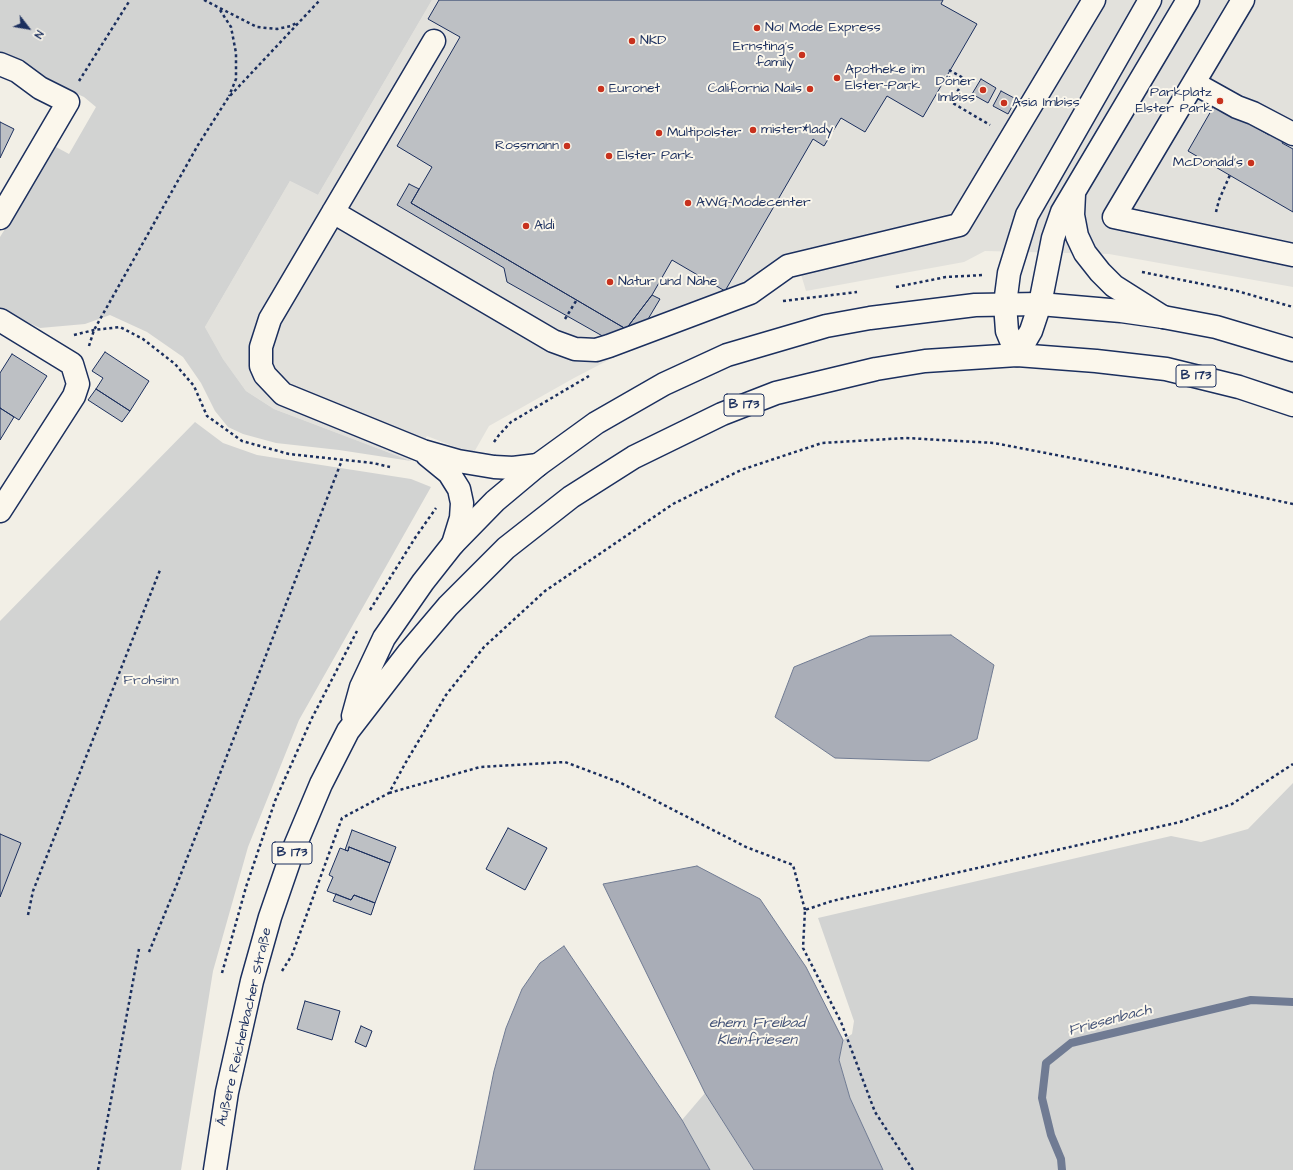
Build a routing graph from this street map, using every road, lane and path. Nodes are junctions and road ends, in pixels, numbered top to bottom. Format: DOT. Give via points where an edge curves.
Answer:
graph roads {
  1 [pos="130,0"];
  2 [pos="204,0"];
  3 [pos="320,0"];
  4 [pos="1094,0"];
  5 [pos="1150,0"];
  6 [pos="1188,0"];
  7 [pos="1243,0"];
  8 [pos="220,9"];
  9 [pos="302,19"];
  10 [pos="434,41"];
  11 [pos="0,64"];
  12 [pos="949,70"];
  13 [pos="1194,83"];
  14 [pos="228,98"];
  15 [pos="68,102"];
  16 [pos="1293,134"];
  17 [pos="1013,138"];
  18 [pos="1230,175"];
  19 [pos="1074,193"];
  20 [pos="333,212"];
  21 [pos="0,218"];
  22 [pos="1212,238"];
  23 [pos="1293,255"];
  24 [pos="1005,304"];
  25 [pos="1040,304"];
  26 [pos="1162,317"];
  27 [pos="0,320"];
  28 [pos="94,330"];
  29 [pos="38,343"];
  30 [pos="1293,350"];
  31 [pos="1017,355"];
  32 [pos="78,384"];
  33 [pos="1293,404"];
  34 [pos="423,451"];
  35 [pos="342,460"];
  36 [pos="538,466"];
  37 [pos="395,468"];
  38 [pos="440,503"];
  39 [pos="1293,504"];
  40 [pos="0,511"];
  41 [pos="452,544"];
  42 [pos="160,570"];
  43 [pos="369,611"];
  44 [pos="361,625"];
  45 [pos="348,731"];
  46 [pos="1293,764"];
  47 [pos="389,793"];
  48 [pos="805,910"];
  49 [pos="28,915"];
  50 [pos="139,949"];
  51 [pos="149,952"];
  52 [pos="222,974"];
  53 [pos="252,981"];
  54 [pos="98,1170"];
  55 [pos="215,1170"];
  56 [pos="913,1170"];
  1 -- 15 [label="path"];
  2 -- 8 [label="path"];
  3 -- 9 [label="path"];
  4 -- 17 [label="main road"];
  5 -- 24 [label="main road" via="1027,215 1010,267"];
  6 -- 19 [label="main road"];
  7 -- 13 [label="main road"];
  8 -- 9 [label="path" via="257,27 277,29 291,26"];
  8 -- 14 [label="path" via="231,27 236,53 236,79"];
  9 -- 14 [label="path"];
  10 -- 20 [label="main road"];
  11 -- 15 [label="main road" via="17,71 40,88"];
  12 -- 17 [label="path" via="965,79 951,102"];
  13 -- 16 [label="main road"];
  13 -- 22 [label="main road" via="1114,217"];
  14 -- 28 [label="path" via="198,145"];
  15 -- 21 [label="main road"];
  17 -- 20 [label="main road" via="960,226 788,266 750,293 596,350 575,349 553,341"];
  18 -- 22 [label="path" via="1219,200"];
  19 -- 25 [label="main road" via="1062,212 1053,238"];
  19 -- 26 [label="main road" via="1073,216 1077,236 1085,253 1114,286"];
  20 -- 34 [label="main road" via="270,319 261,347 261,366 265,375 283,394"];
  22 -- 23 [label="main road"];
  24 -- 25 [label="main road, Äußere Reichenbacher Straße / B 173"];
  24 -- 31 [label="main road" via="1007,331"];
  24 -- 36 [label="main road, Äußere Reichenbacher Straße / B 173" via="930,309 826,326 727,355 664,384 596,423"];
  25 -- 26 [label="main road, Äußere Reichenbacher Straße / B 173"];
  25 -- 31 [label="main road" via="1031,331"];
  26 -- 30 [label="main road, B 173" via="1216,327"];
  27 -- 29 [label="main road"];
  28 -- 29 [label="path"];
  28 -- 32 [label="path"];
  28 -- 35 [label="path" via="120,327 144,339 175,364 194,386 207,416 242,441 289,454"];
  29 -- 32 [label="main road" via="72,364"];
  31 -- 33 [label="main road, Äußere Reichenbacher Straße / B 173" via="1166,369 1239,387"];
  31 -- 45 [label="main road, Äußere Reichenbacher Straße / B 173" via="925,361 876,368 776,393 722,414 634,458 571,497 506,548 448,606"];
  32 -- 40 [label="main road" via="74,396"];
  34 -- 36 [label="main road" via="458,461 494,467"];
  34 -- 41 [label="main road" via="449,473 459,490 462,503 461,518"];
  35 -- 37 [label="path"];
  35 -- 51 [label="path"];
  36 -- 41 [label="main road, Äußere Reichenbacher Straße / B 173" via="495,501"];
  38 -- 43 [label="path"];
  39 -- 47 [label="path" via="994,443 906,438 822,443 741,470 673,504 545,591 484,647 446,696"];
  41 -- 45 [label="main road, Äußere Reichenbacher Straße / B 173" via="384,638 361,687"];
  42 -- 49 [label="path" via="33,891"];
  44 -- 52 [label="path" via="312,718 275,801 246,887"];
  45 -- 53 [label="main road, Äußere Reichenbacher Straße / B 173" via="321,784 292,853"];
  46 -- 48 [label="path" via="1232,804 1180,822"];
  47 -- 48 [label="path" via="480,767 565,762 621,783 746,847 793,865"];
  47 -- 53 [label="path" via="342,818 285,968 276,976"];
  48 -- 56 [label="path" via="803,948 841,1022 875,1112"];
  50 -- 54 [label="path"];
  53 -- 55 [label="main road, Äußere Reichenbacher Straße / B 173" via="227,1092"];
}
